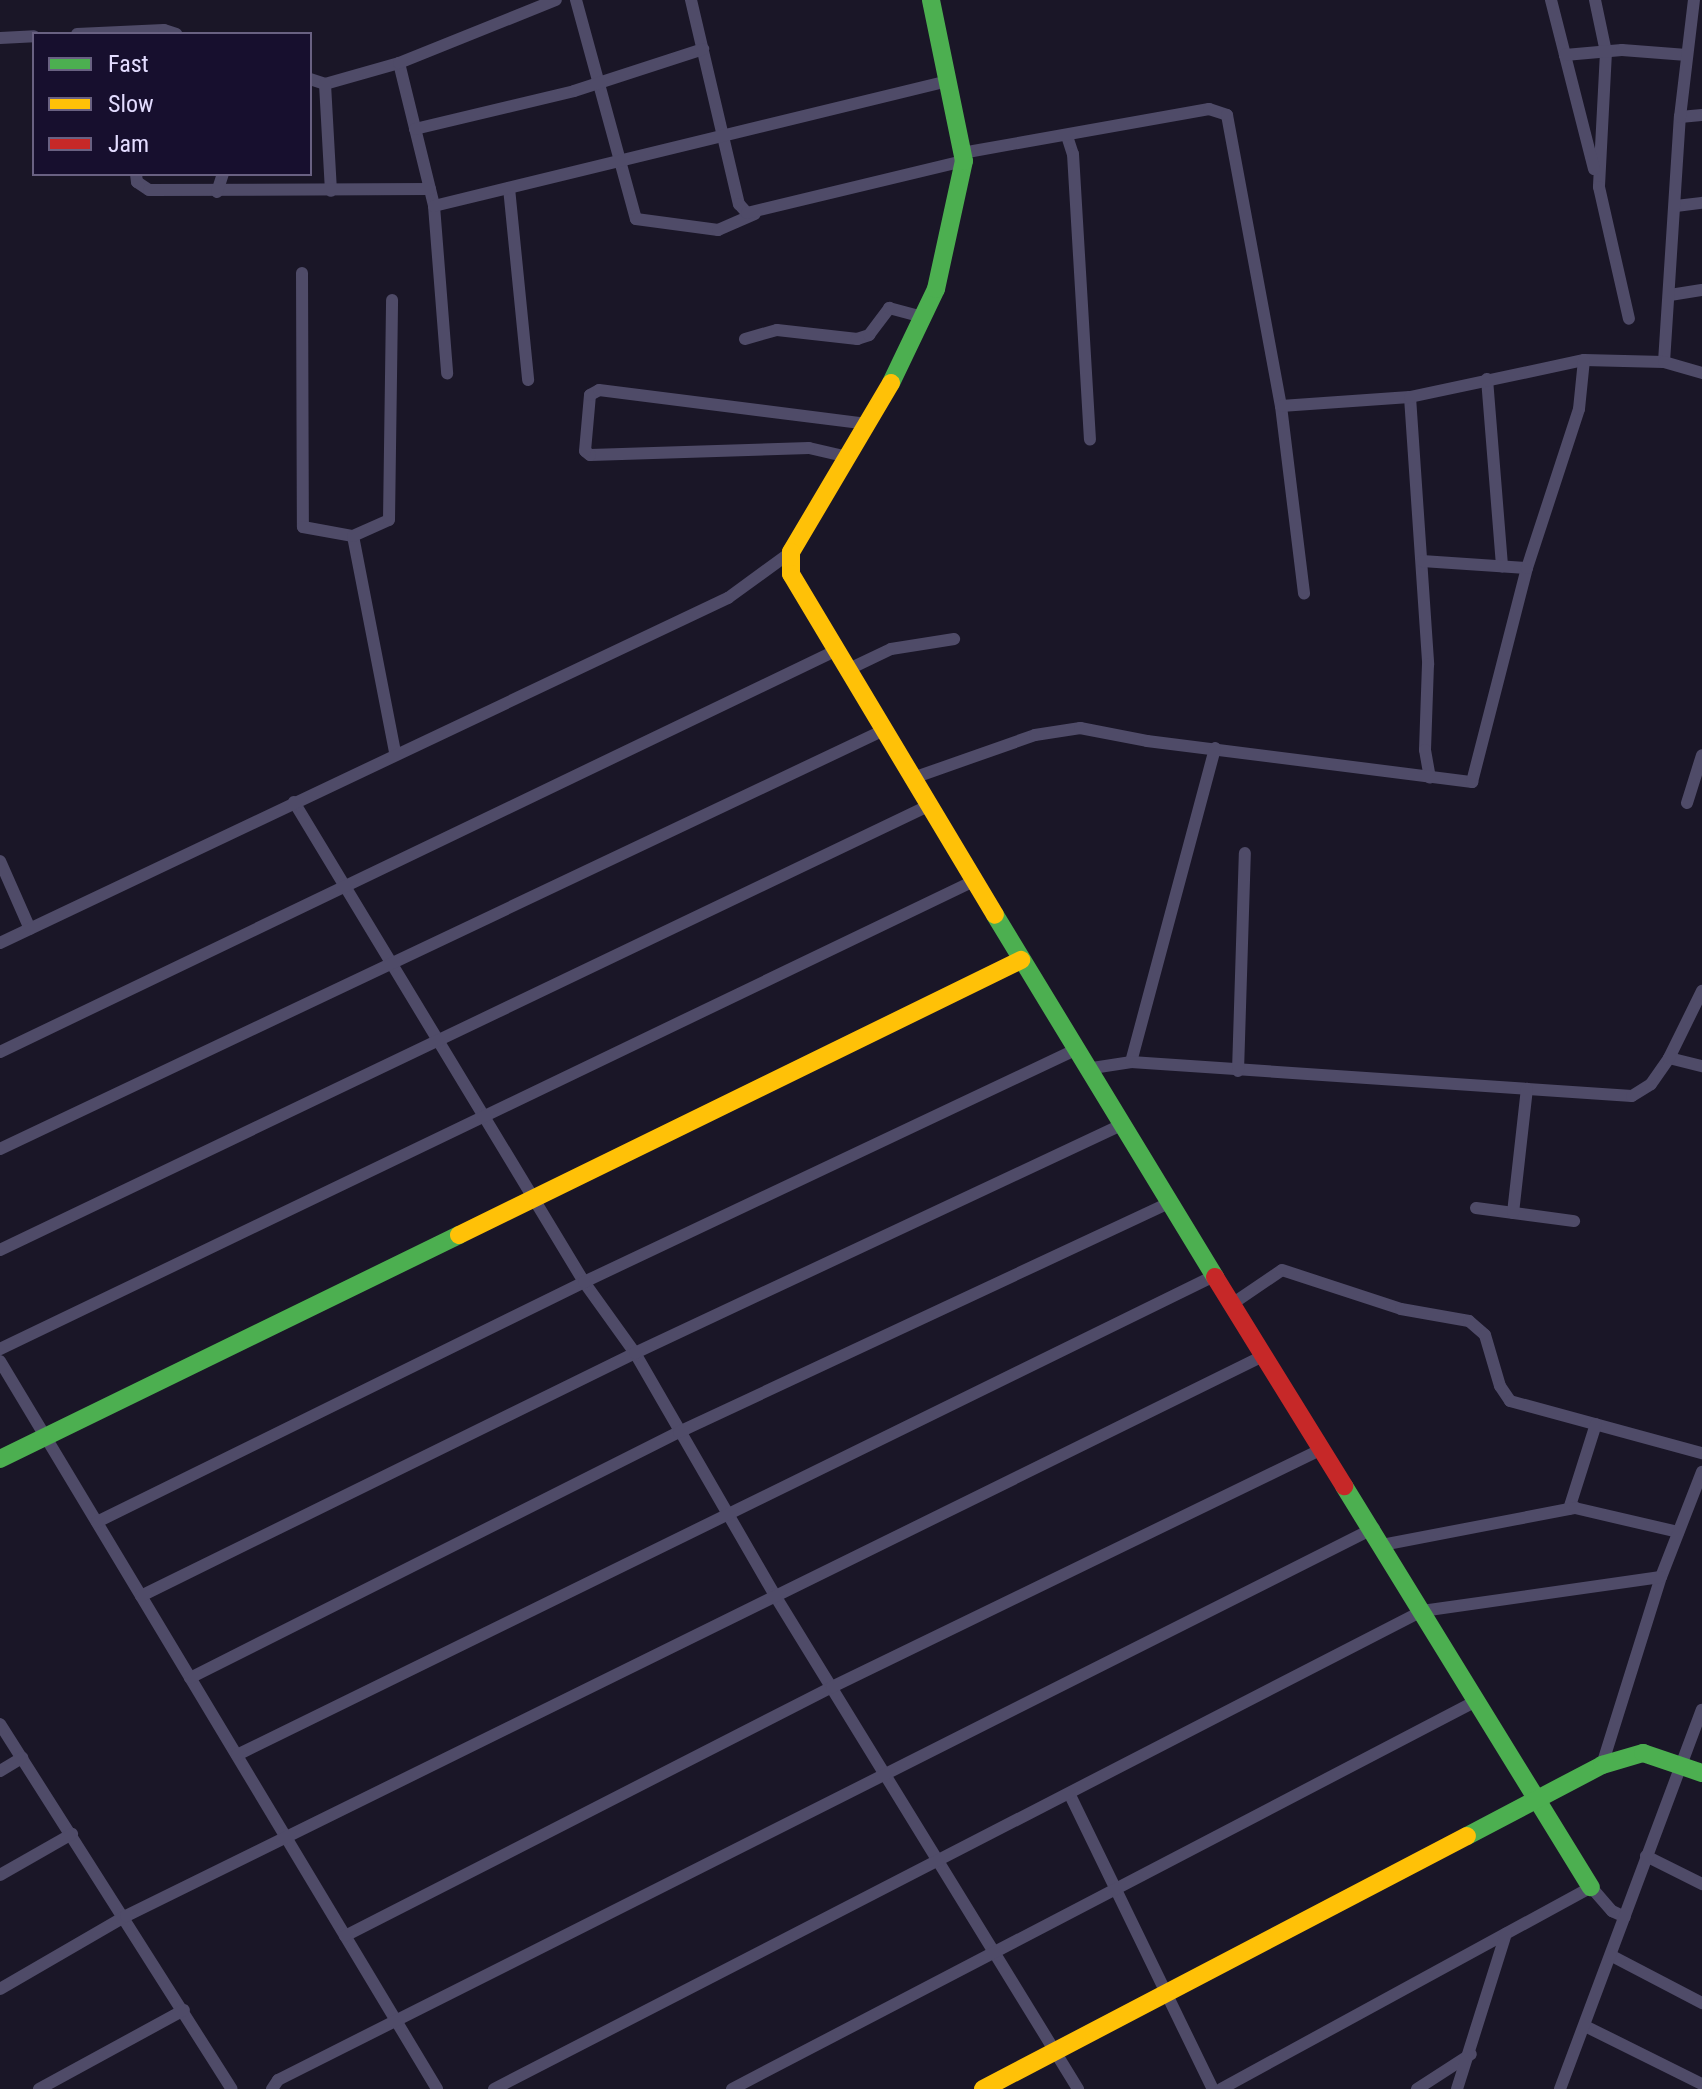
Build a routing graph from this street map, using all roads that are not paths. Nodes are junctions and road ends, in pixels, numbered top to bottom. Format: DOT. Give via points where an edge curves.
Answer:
graph roads {
  1 [pos="556,0"];
  2 [pos="576,0"];
  3 [pos="691,0"];
  4 [pos="931,0"];
  5 [pos="1551,0"];
  6 [pos="1595,0"];
  7 [pos="1694,0"];
  8 [pos="1696,34"];
  9 [pos="32,36"];
  10 [pos="0,38"];
  11 [pos="703,49"];
  12 [pos="1606,52"];
  13 [pos="1565,55"];
  14 [pos="1687,55"];
  15 [pos="399,63"];
  16 [pos="312,80"];
  17 [pos="948,81"];
  18 [pos="597,83"];
  19 [pos="325,84"];
  20 [pos="1702,115"];
  21 [pos="1680,117"];
  22 [pos="415,129"];
  23 [pos="724,134"];
  24 [pos="1067,136"];
  25 [pos="963,157"];
  26 [pos="617,162"];
  27 [pos="136,176"];
  28 [pos="222,176"];
  29 [pos="1599,187"];
  30 [pos="509,188"];
  31 [pos="430,189"];
  32 [pos="331,191"];
  33 [pos="217,192"];
  34 [pos="1702,203"];
  35 [pos="434,206"];
  36 [pos="1676,206"];
  37 [pos="755,214"];
  38 [pos="302,273"];
  39 [pos="1702,290"];
  40 [pos="1670,295"];
  41 [pos="392,300"];
  42 [pos="922,317"];
  43 [pos="1629,319"];
  44 [pos="745,339"];
  45 [pos="1584,360"];
  46 [pos="1664,362"];
  47 [pos="447,373"];
  48 [pos="1702,373"];
  49 [pos="1487,379"];
  50 [pos="528,380"];
  51 [pos="1410,397"];
  52 [pos="1281,406"];
  53 [pos="867,424"];
  54 [pos="1090,439"];
  55 [pos="848,457"];
  56 [pos="353,536"];
  57 [pos="791,552"];
  58 [pos="1422,561"];
  59 [pos="1502,566"];
  60 [pos="1527,568"];
  61 [pos="1304,594"];
  62 [pos="954,639"];
  63 [pos="835,651"];
  64 [pos="847,670"];
  65 [pos="884,730"];
  66 [pos="1215,748"];
  67 [pos="395,753"];
  68 [pos="1702,755"];
  69 [pos="913,778"];
  70 [pos="1430,778"];
  71 [pos="294,802"];
  72 [pos="1687,803"];
  73 [pos="930,805"];
  74 [pos="1245,853"];
  75 [pos="0,861"];
  76 [pos="976,880"];
  77 [pos="343,883"];
  78 [pos="30,929"];
  79 [pos="0,943"];
  80 [pos="1021,960"];
  81 [pos="392,963"];
  82 [pos="1702,991"];
  83 [pos="436,1037"];
  84 [pos="1075,1050"];
  85 [pos="0,1052"];
  86 [pos="1669,1058"];
  87 [pos="1131,1062"];
  88 [pos="1702,1066"];
  89 [pos="1086,1069"];
  90 [pos="1238,1071"];
  91 [pos="1527,1089"];
  92 [pos="485,1115"];
  93 [pos="1121,1125"];
  94 [pos="0,1149"];
  95 [pos="536,1200"];
  96 [pos="1169,1203"];
  97 [pos="1476,1208"];
  98 [pos="1513,1213"];
  99 [pos="1574,1221"];
  100 [pos="0,1250"];
  101 [pos="1214,1276"];
  102 [pos="584,1282"];
  103 [pos="1232,1304"];
  104 [pos="0,1349"];
  105 [pos="635,1353"];
  106 [pos="1263,1356"];
  107 [pos="0,1361"];
  108 [pos="1596,1424"];
  109 [pos="679,1432"];
  110 [pos="45,1437"];
  111 [pos="1322,1449"];
  112 [pos="1702,1453"];
  113 [pos="0,1459"];
  114 [pos="1702,1472"];
  115 [pos="1569,1509"];
  116 [pos="727,1512"];
  117 [pos="97,1522"];
  118 [pos="1678,1532"];
  119 [pos="1378,1536"];
  120 [pos="1661,1577"];
  121 [pos="774,1594"];
  122 [pos="141,1596"];
  123 [pos="1422,1611"];
  124 [pos="190,1678"];
  125 [pos="832,1687"];
  126 [pos="1478,1700"];
  127 [pos="1702,1710"];
  128 [pos="0,1724"];
  129 [pos="237,1755"];
  130 [pos="22,1758"];
  131 [pos="1682,1763"];
  132 [pos="1602,1765"];
  133 [pos="0,1771"];
  134 [pos="1702,1773"];
  135 [pos="887,1775"];
  136 [pos="1070,1795"];
  137 [pos="1537,1799"];
  138 [pos="72,1834"];
  139 [pos="286,1838"];
  140 [pos="1646,1856"];
  141 [pos="938,1863"];
  142 [pos="0,1875"];
  143 [pos="1702,1884"];
  144 [pos="1591,1887"];
  145 [pos="1116,1889"];
  146 [pos="126,1916"];
  147 [pos="1625,1917"];
  148 [pos="1506,1934"];
  149 [pos="345,1936"];
  150 [pos="995,1950"];
  151 [pos="1612,1956"];
  152 [pos="0,1989"];
  153 [pos="1168,1992"];
  154 [pos="1702,2003"];
  155 [pos="184,2010"];
  156 [pos="397,2022"];
  157 [pos="1585,2026"];
  158 [pos="1055,2051"];
  159 [pos="1471,2054"];
  160 [pos="1702,2084"];
  161 [pos="39,2089"];
  162 [pos="232,2089"];
  163 [pos="272,2089"];
  164 [pos="437,2089"];
  165 [pos="494,2089"];
  166 [pos="732,2089"];
  167 [pos="983,2089"];
  168 [pos="1078,2089"];
  169 [pos="1213,2089"];
  170 [pos="1221,2089"];
  171 [pos="1417,2089"];
  172 [pos="1457,2089"];
  173 [pos="1560,2089"];
  1 -- 15 [label="street"];
  2 -- 18 [label="street"];
  3 -- 11 [label="street"];
  4 -- 17 [label="street"];
  5 -- 13 [label="street"];
  6 -- 12 [label="street"];
  7 -- 8 [label="street"];
  8 -- 14 [label="street"];
  9 -- 10 [label="street"];
  11 -- 18 [label="street"];
  11 -- 23 [label="street"];
  12 -- 13 [label="street"];
  12 -- 14 [label="street"];
  12 -- 29 [label="street"];
  13 -- 29 [label="street"];
  14 -- 21 [label="street"];
  15 -- 19 [label="street"];
  15 -- 22 [label="street"];
  16 -- 19 [label="street"];
  17 -- 23 [label="street"];
  17 -- 25 [label="street"];
  18 -- 22 [label="street"];
  18 -- 26 [label="street"];
  19 -- 32 [label="street"];
  20 -- 21 [label="street"];
  21 -- 36 [label="street"];
  22 -- 31 [label="street"];
  23 -- 26 [label="street"];
  23 -- 37 [label="street" via="739,204"];
  24 -- 25 [label="street"];
  24 -- 52 [label="street" via="1209,109 1227,115"];
  24 -- 54 [label="street" via="1073,154"];
  25 -- 37 [label="street"];
  25 -- 42 [label="street" via="936,289"];
  26 -- 30 [label="street"];
  26 -- 37 [label="street" via="640,221 718,230"];
  27 -- 33 [label="street" via="149,190"];
  28 -- 33 [label="street"];
  29 -- 43 [label="street"];
  30 -- 35 [label="street"];
  30 -- 50 [label="street"];
  31 -- 32 [label="street"];
  31 -- 35 [label="street"];
  32 -- 33 [label="street"];
  34 -- 36 [label="street"];
  35 -- 47 [label="street"];
  36 -- 40 [label="street"];
  38 -- 56 [label="street" via="303,527"];
  39 -- 40 [label="street"];
  40 -- 46 [label="street"];
  41 -- 56 [label="street" via="389,520"];
  42 -- 44 [label="street" via="889,308 869,335 857,339 777,330"];
  42 -- 53 [label="street"];
  45 -- 46 [label="street"];
  45 -- 49 [label="street"];
  45 -- 60 [label="street" via="1579,409"];
  46 -- 48 [label="street"];
  49 -- 51 [label="street"];
  49 -- 59 [label="street"];
  51 -- 52 [label="street"];
  51 -- 58 [label="street"];
  52 -- 61 [label="street"];
  53 -- 55 [label="street"];
  53 -- 55 [label="street" via="599,390 590,395 585,451 590,455 809,448"];
  55 -- 57 [label="street"];
  56 -- 67 [label="street"];
  57 -- 63 [label="street" via="794,584"];
  57 -- 67 [label="street" via="728,598"];
  58 -- 59 [label="street"];
  58 -- 70 [label="street"];
  59 -- 60 [label="street"];
  60 -- 70 [label="street" via="1472,782"];
  62 -- 64 [label="street" via="891,649"];
  63 -- 64 [label="street"];
  63 -- 77 [label="street"];
  64 -- 65 [label="street"];
  65 -- 69 [label="street"];
  65 -- 81 [label="street"];
  66 -- 69 [label="street" via="1070,728 1023,738"];
  66 -- 70 [label="street"];
  66 -- 87 [label="street"];
  67 -- 71 [label="street"];
  68 -- 72 [label="street"];
  69 -- 73 [label="street"];
  71 -- 77 [label="street"];
  71 -- 78 [label="street"];
  73 -- 76 [label="street"];
  73 -- 83 [label="street"];
  74 -- 90 [label="street"];
  75 -- 78 [label="street"];
  76 -- 80 [label="street"];
  76 -- 92 [label="street"];
  77 -- 81 [label="street"];
  77 -- 85 [label="street"];
  78 -- 79 [label="street"];
  80 -- 84 [label="street"];
  80 -- 95 [label="street"];
  81 -- 83 [label="street"];
  81 -- 94 [label="street"];
  82 -- 86 [label="street"];
  83 -- 92 [label="street"];
  83 -- 100 [label="street"];
  84 -- 89 [label="street"];
  84 -- 102 [label="street"];
  86 -- 88 [label="street"];
  86 -- 91 [label="street" via="1651,1084 1632,1096"];
  87 -- 89 [label="street"];
  87 -- 90 [label="street"];
  89 -- 93 [label="street"];
  90 -- 91 [label="street"];
  91 -- 98 [label="street"];
  92 -- 95 [label="street"];
  92 -- 104 [label="street"];
  93 -- 96 [label="street"];
  93 -- 105 [label="street"];
  95 -- 102 [label="street"];
  95 -- 110 [label="street"];
  96 -- 101 [label="street"];
  96 -- 109 [label="street"];
  97 -- 98 [label="street"];
  98 -- 99 [label="street"];
  101 -- 103 [label="street"];
  101 -- 116 [label="street"];
  102 -- 105 [label="street"];
  102 -- 117 [label="street"];
  103 -- 106 [label="street"];
  103 -- 108 [label="street" via="1282,1270 1401,1309 1469,1321 1485,1335 1500,1386 1510,1401"];
  105 -- 109 [label="street"];
  105 -- 122 [label="street"];
  106 -- 111 [label="street"];
  106 -- 121 [label="street"];
  107 -- 110 [label="street"];
  108 -- 112 [label="street"];
  108 -- 115 [label="street"];
  109 -- 116 [label="street"];
  109 -- 124 [label="street"];
  110 -- 113 [label="street"];
  110 -- 117 [label="street"];
  111 -- 119 [label="street"];
  111 -- 125 [label="street"];
  114 -- 118 [label="street"];
  115 -- 118 [label="street"];
  115 -- 119 [label="street"];
  116 -- 121 [label="street"];
  116 -- 129 [label="street"];
  117 -- 122 [label="street"];
  118 -- 120 [label="street"];
  119 -- 123 [label="street"];
  119 -- 135 [label="street"];
  120 -- 123 [label="street"];
  120 -- 132 [label="street"];
  121 -- 125 [label="street"];
  121 -- 139 [label="street"];
  122 -- 124 [label="street"];
  123 -- 126 [label="street"];
  123 -- 136 [label="street"];
  124 -- 129 [label="street"];
  125 -- 135 [label="street"];
  125 -- 149 [label="street"];
  126 -- 137 [label="street"];
  126 -- 145 [label="street"];
  127 -- 131 [label="street"];
  128 -- 130 [label="street"];
  129 -- 139 [label="street"];
  130 -- 133 [label="street"];
  130 -- 138 [label="street"];
  131 -- 132 [label="street" via="1643,1753"];
  131 -- 134 [label="street"];
  131 -- 140 [label="street"];
  132 -- 137 [label="street"];
  135 -- 141 [label="street"];
  135 -- 156 [label="street"];
  136 -- 141 [label="street"];
  136 -- 145 [label="street"];
  137 -- 144 [label="street"];
  137 -- 153 [label="street"];
  138 -- 142 [label="street"];
  138 -- 146 [label="street"];
  139 -- 146 [label="street"];
  139 -- 149 [label="street"];
  140 -- 143 [label="street"];
  140 -- 147 [label="street"];
  141 -- 150 [label="street"];
  141 -- 165 [label="street"];
  144 -- 147 [label="street" via="1612,1911"];
  144 -- 148 [label="street"];
  145 -- 150 [label="street"];
  145 -- 153 [label="street"];
  146 -- 152 [label="street"];
  146 -- 155 [label="street"];
  147 -- 151 [label="street"];
  148 -- 159 [label="street"];
  148 -- 170 [label="street"];
  149 -- 156 [label="street"];
  150 -- 158 [label="street"];
  150 -- 166 [label="street"];
  151 -- 154 [label="street"];
  151 -- 157 [label="street"];
  153 -- 158 [label="street"];
  153 -- 169 [label="street"];
  155 -- 161 [label="street"];
  155 -- 162 [label="street"];
  156 -- 163 [label="street" via="278,2080"];
  156 -- 164 [label="street"];
  157 -- 160 [label="street"];
  157 -- 173 [label="street"];
  158 -- 167 [label="street"];
  158 -- 168 [label="street"];
  159 -- 171 [label="street"];
  159 -- 172 [label="street"];
}
